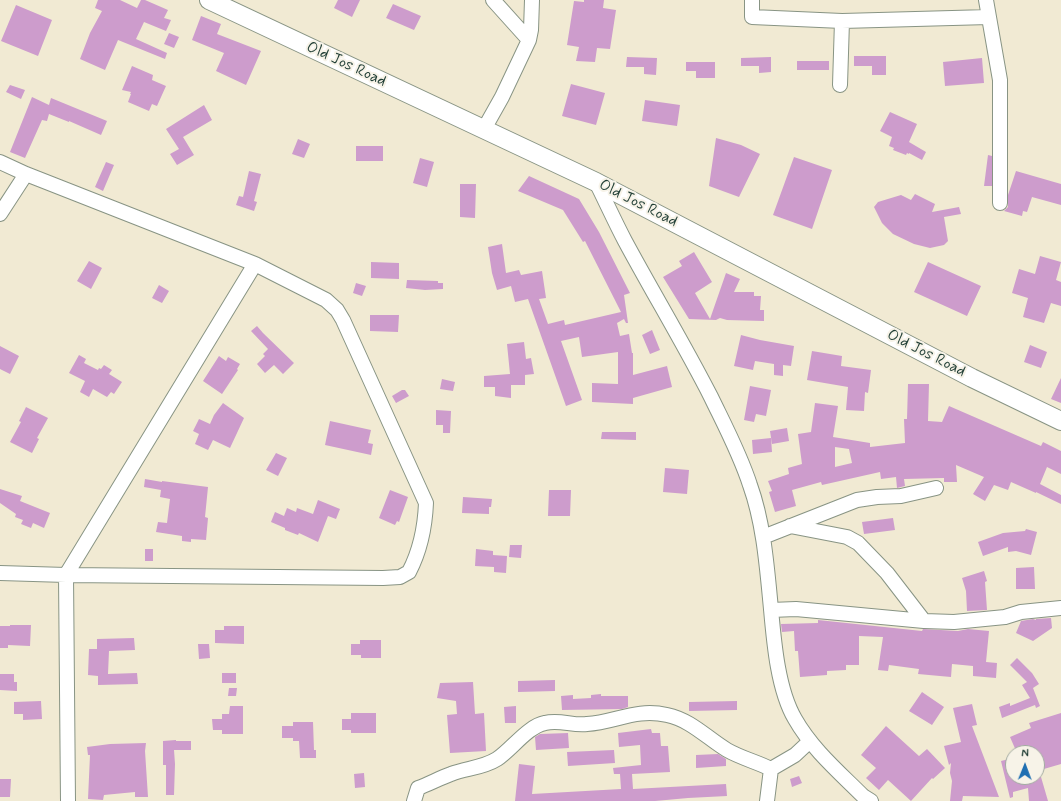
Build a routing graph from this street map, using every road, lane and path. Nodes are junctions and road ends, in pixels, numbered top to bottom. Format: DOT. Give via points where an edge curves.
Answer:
graph roads {
  1 [pos="209,0"];
  2 [pos="493,0"];
  3 [pos="532,0"];
  4 [pos="752,0"];
  5 [pos="986,0"];
  6 [pos="989,17"];
  7 [pos="842,21"];
  8 [pos="529,40"];
  9 [pos="840,85"];
  10 [pos="484,130"];
  11 [pos="0,162"];
  12 [pos="26,174"];
  13 [pos="596,182"];
  14 [pos="1000,204"];
  15 [pos="0,214"];
  16 [pos="255,264"];
  17 [pos="1061,421"];
  18 [pos="936,488"];
  19 [pos="790,526"];
  20 [pos="762,537"];
  21 [pos="0,573"];
  22 [pos="66,575"];
  23 [pos="1061,608"];
  24 [pos="771,610"];
  25 [pos="924,622"];
  26 [pos="810,741"];
  27 [pos="771,769"];
  28 [pos="68,801"];
  29 [pos="414,801"];
  30 [pos="767,801"];
  31 [pos="871,801"];
  1 -- 10 [label="main road, Old Jos Road"];
  2 -- 8 [label="street"];
  3 -- 8 [label="street"];
  4 -- 7 [label="street" via="752,18"];
  5 -- 6 [label="street"];
  6 -- 7 [label="street"];
  6 -- 14 [label="street" via="1000,80"];
  7 -- 9 [label="street"];
  8 -- 10 [label="street"];
  10 -- 13 [label="main road, Old Jos Road"];
  11 -- 12 [label="street"];
  12 -- 15 [label="street"];
  12 -- 16 [label="street"];
  13 -- 17 [label="main road, Old Jos Road" via="965,374"];
  13 -- 20 [label="street" via="695,366 734,445 757,506"];
  16 -- 22 [label="street"];
  16 -- 22 [label="street" via="326,300 343,320 426,503 424,531 409,572 400,577 382,578"];
  18 -- 19 [label="street" via="901,496 857,500"];
  19 -- 20 [label="street"];
  19 -- 25 [label="street" via="848,538 858,543 886,573"];
  20 -- 24 [label="street"];
  21 -- 22 [label="street"];
  22 -- 28 [label="street"];
  23 -- 25 [label="street" via="1020,612 1005,617 973,621"];
  24 -- 25 [label="street" via="796,609"];
  24 -- 26 [label="street" via="779,673 788,705"];
  26 -- 27 [label="street" via="795,755"];
  26 -- 31 [label="street" via="863,796"];
  27 -- 29 [label="street" via="727,750 683,720 668,715 639,713 585,725 544,722 497,759 418,788"];
  27 -- 30 [label="street"];
}
